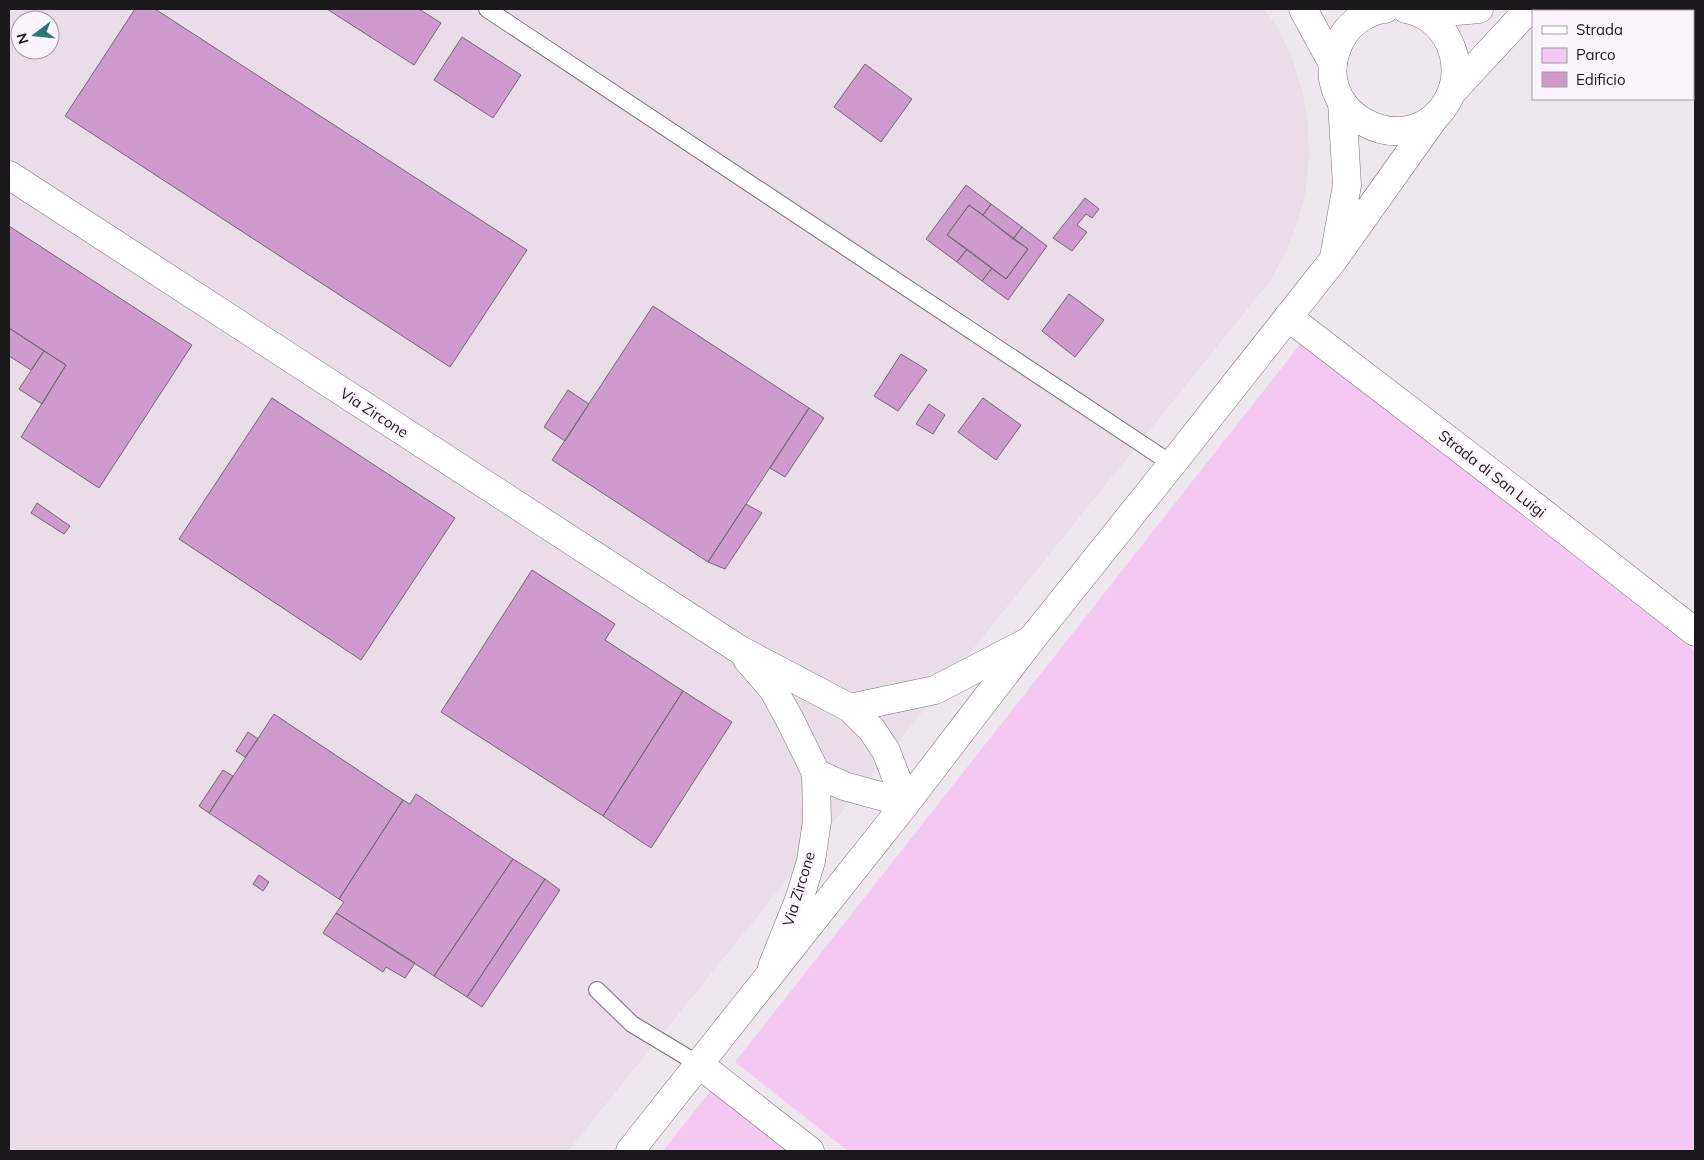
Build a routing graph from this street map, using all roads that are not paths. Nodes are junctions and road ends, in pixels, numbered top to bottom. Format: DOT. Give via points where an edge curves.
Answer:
graph roads {
  1 [pos="487,9"];
  2 [pos="1304,9"];
  3 [pos="1385,9"];
  4 [pos="1479,9"];
  5 [pos="1528,9"];
  6 [pos="1414,12"];
  7 [pos="1333,64"];
  8 [pos="1452,92"];
  9 [pos="1342,102"];
  10 [pos="1435,117"];
  11 [pos="9,175"];
  12 [pos="1334,259"];
  13 [pos="1288,317"];
  14 [pos="1172,464"];
  15 [pos="1695,632"];
  16 [pos="1031,640"];
  17 [pos="740,650"];
  18 [pos="850,708"];
  19 [pos="816,773"];
  20 [pos="906,803"];
  21 [pos="770,973"];
  22 [pos="598,990"];
  23 [pos="700,1065"];
  24 [pos="630,1151"];
  25 [pos="810,1151"];
  1 -- 14 [label="lane"];
  2 -- 7 [label="main road"];
  3 -- 7 [label="main road" via="1362,17 1348,29 1337,45"];
  4 -- 6 [label="main road"];
  5 -- 8 [label="main road"];
  6 -- 8 [label="main road" via="1438,25 1448,40 1455,56"];
  7 -- 9 [label="main road" via="1334,84"];
  8 -- 10 [label="main road"];
  9 -- 10 [label="main road" via="1356,118 1374,128 1396,132 1416,127"];
  9 -- 12 [label="main road" via="1347,185"];
  10 -- 12 [label="main road"];
  11 -- 17 [label="main road, Via Zircone"];
  12 -- 13 [label="main road"];
  13 -- 14 [label="main road"];
  13 -- 15 [label="main road, Strada di San Luigi"];
  14 -- 16 [label="main road"];
  16 -- 18 [label="main road" via="935,690"];
  16 -- 20 [label="main road"];
  17 -- 18 [label="main road, Via Zircone"];
  17 -- 19 [label="main road, Via Zircone" via="773,689"];
  18 -- 20 [label="main road, Via Zircone" via="872,730 886,751"];
  19 -- 20 [label="main road" via="844,786"];
  19 -- 21 [label="main road, Via Zircone" via="817,821 811,861"];
  20 -- 21 [label="main road"];
  21 -- 23 [label="main road"];
  22 -- 23 [label="lane" via="632,1024"];
  23 -- 24 [label="main road"];
  23 -- 25 [label="main road"];
}
